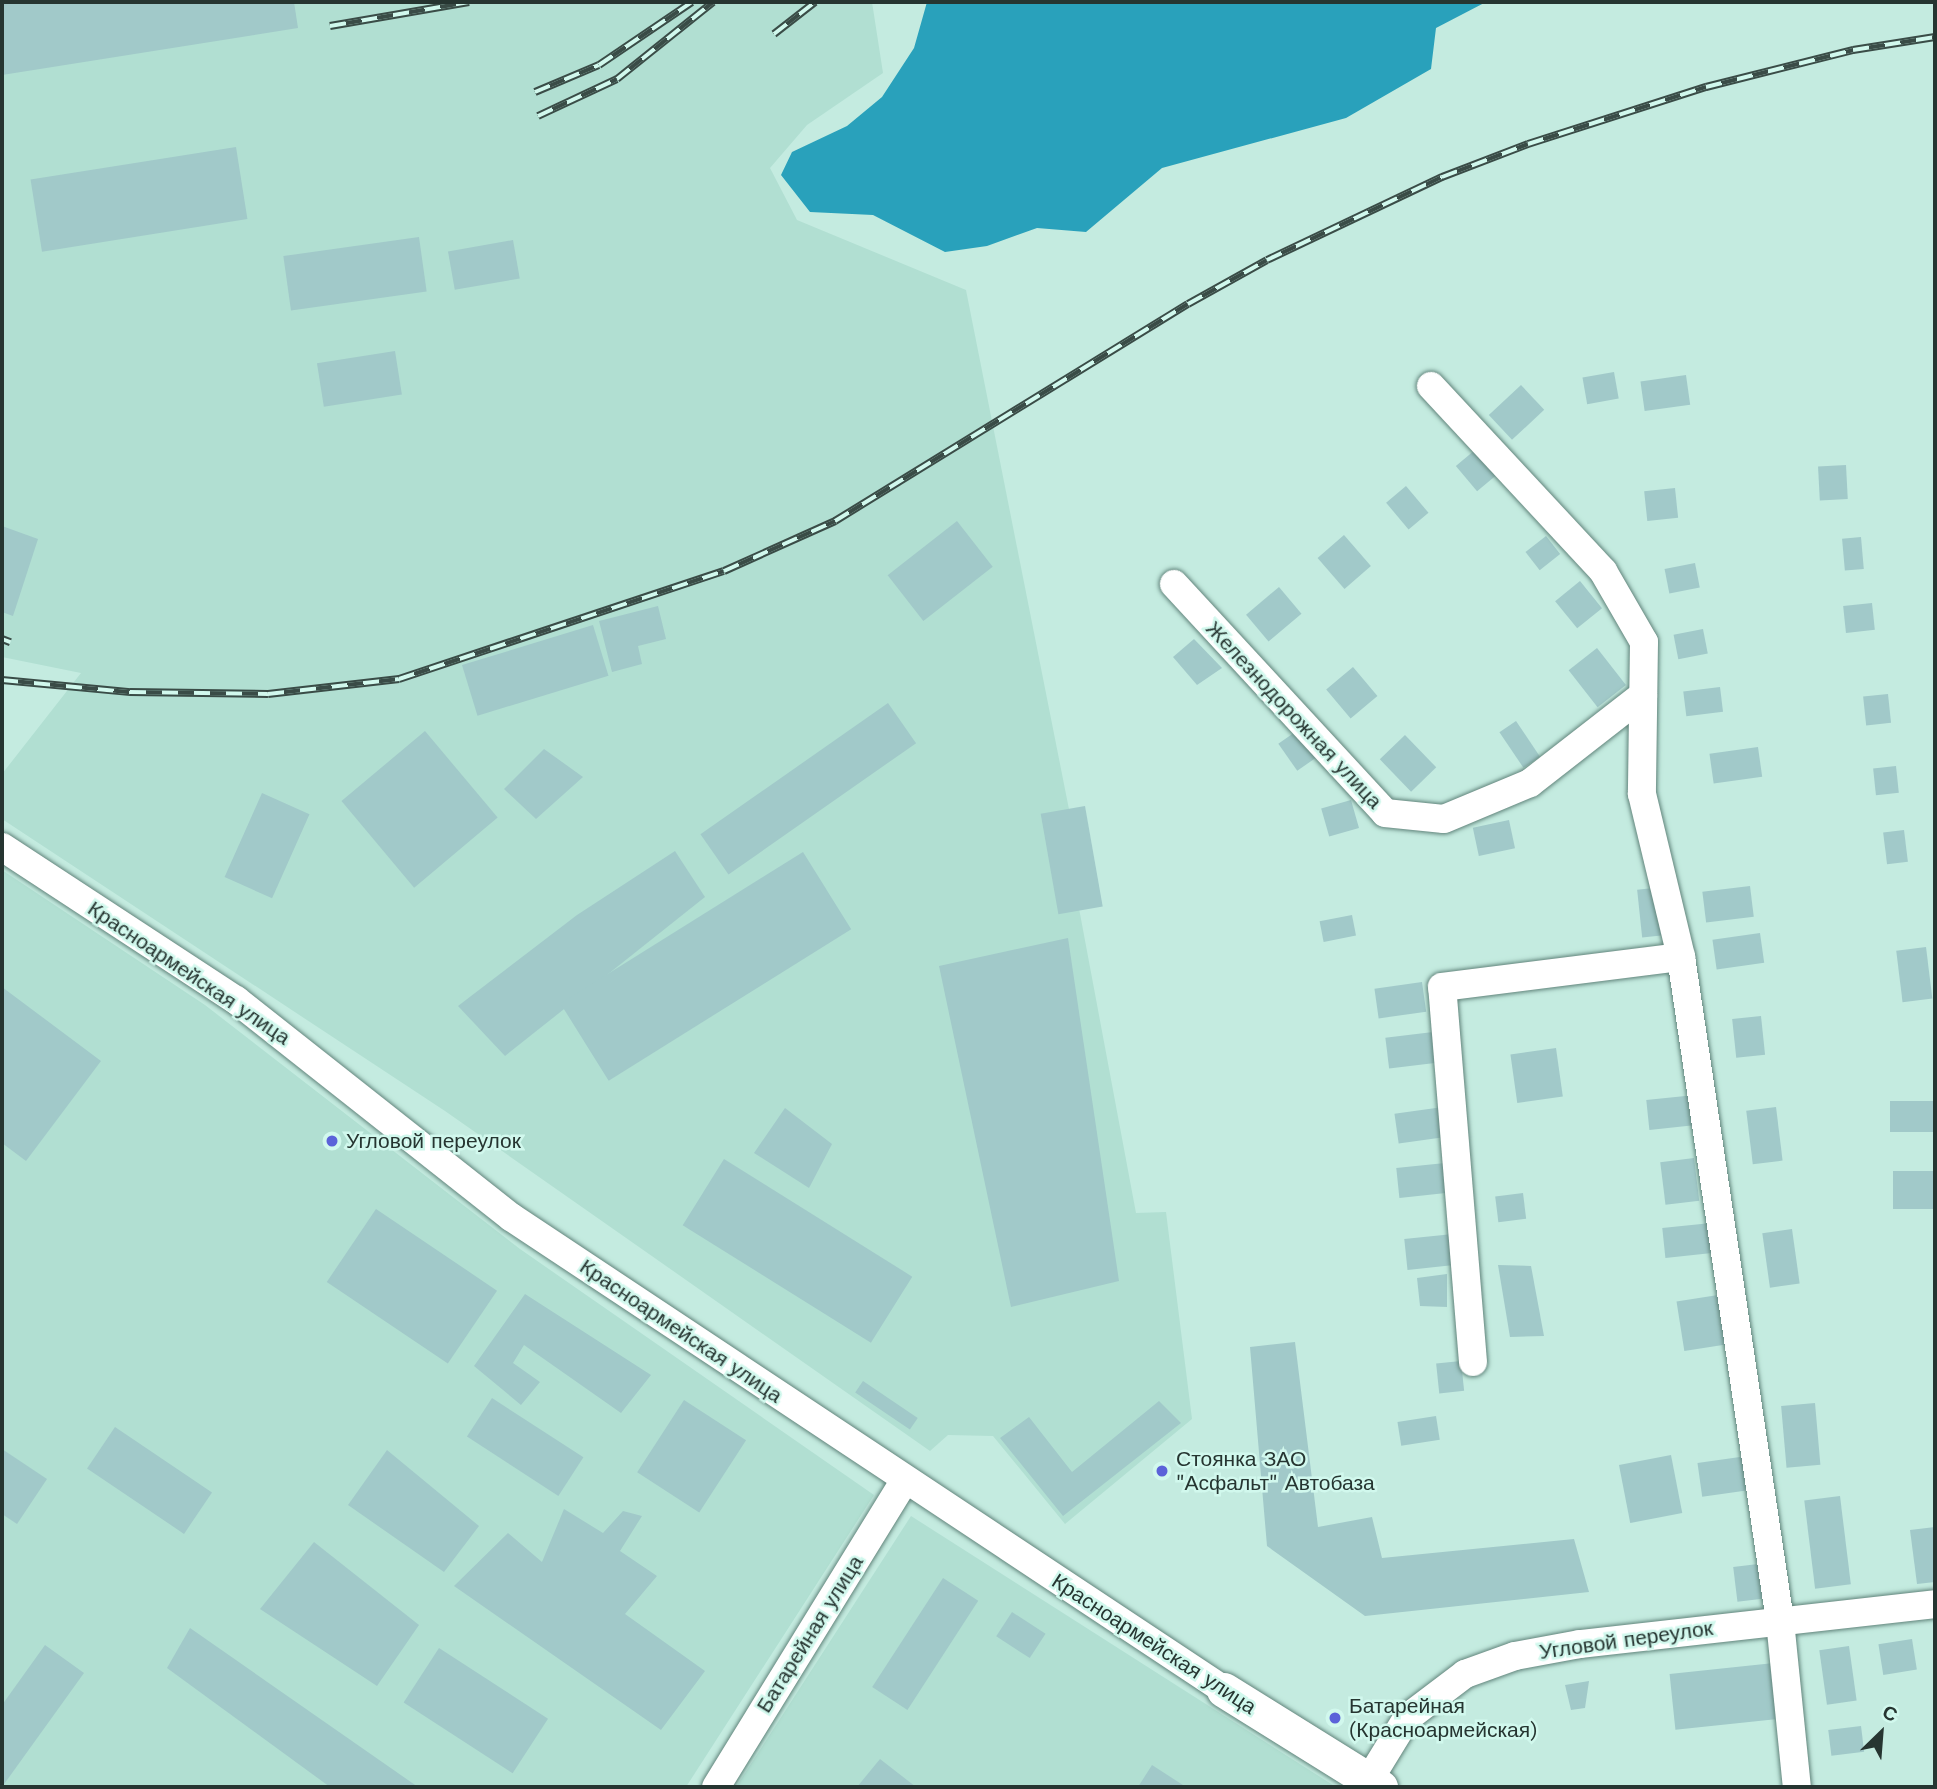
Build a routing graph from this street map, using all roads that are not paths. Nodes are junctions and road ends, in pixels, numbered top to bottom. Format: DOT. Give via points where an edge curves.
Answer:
graph roads {
  1 [pos="1431,386"];
  2 [pos="1174,583"];
  3 [pos="1643,695"];
  4 [pos="2,848"];
  5 [pos="1681,957"];
  6 [pos="1474,1362"];
  7 [pos="904,1482"];
  8 [pos="1935,1604"];
  9 [pos="1780,1621"];
  10 [pos="1224,1690"];
  11 [pos="1375,1784"];
  12 [pos="716,1787"];
  13 [pos="1797,1787"];
  1 -- 3 [label="street" via="1603,571 1644,642"];
  2 -- 3 [label="street, Железнодорожная улица" via="1385,813 1444,819 1531,783"];
  3 -- 5 [label="street" via="1642,794"];
  4 -- 7 [label="street, Красноармейская улица" via="236,1000 511,1217"];
  5 -- 6 [label="street" via="1442,987"];
  5 -- 9 [label="street"];
  7 -- 10 [label="street, Красноармейская улица"];
  7 -- 12 [label="street, Батарейная улица"];
  8 -- 9 [label="street, Угловой переулок"];
  9 -- 11 [label="street, Угловой переулок" via="1580,1644 1515,1656 1465,1674 1407,1718"];
  9 -- 13 [label="street"];
  10 -- 11 [label="street, Красноармейская улица"];
}
